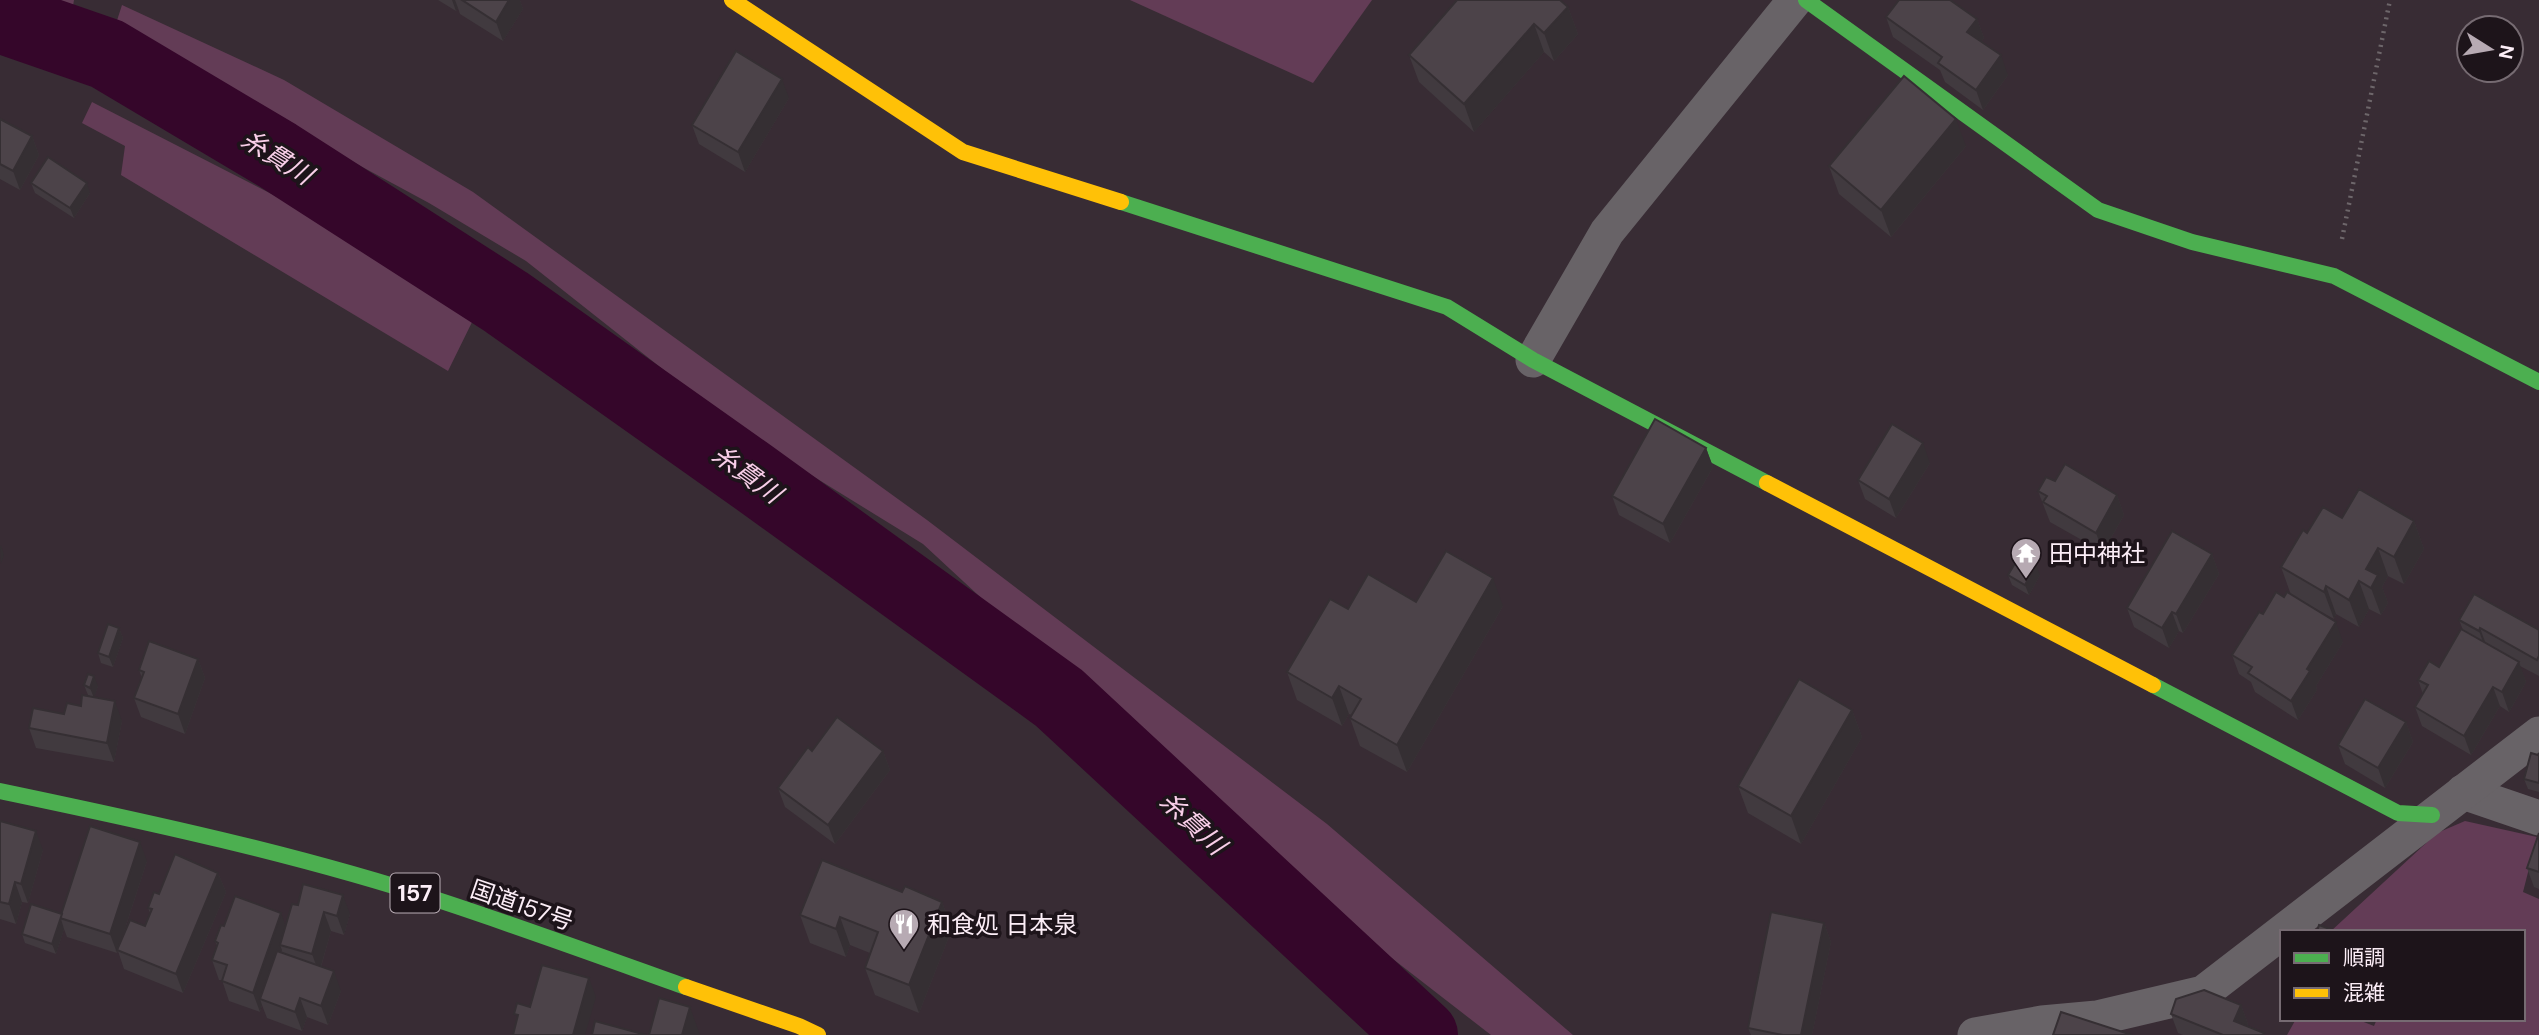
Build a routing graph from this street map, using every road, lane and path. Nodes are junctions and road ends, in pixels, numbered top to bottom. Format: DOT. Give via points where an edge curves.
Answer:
graph roads {
  1 [pos="732,0"];
  2 [pos="1795,0"];
  3 [pos="1806,0"];
  4 [pos="2390,0"];
  5 [pos="2334,276"];
  6 [pos="1533,360"];
  7 [pos="2539,382"];
  8 [pos="2539,734"];
  9 [pos="0,791"];
  10 [pos="2463,792"];
  11 [pos="2432,815"];
  12 [pos="2539,818"];
  13 [pos="2284,930"];
  14 [pos="2280,933"];
  15 [pos="2097,1018"];
  16 [pos="818,1035"];
  17 [pos="1975,1035"];
  18 [pos="2138,1035"];
  1 -- 6 [label="main road" via="963,152 1447,307"];
  2 -- 6 [label="street" via="1607,232"];
  3 -- 5 [label="main road" via="2098,210 2192,242"];
  4 -- 5 [label="path"];
  5 -- 7 [label="main road"];
  6 -- 11 [label="main road" via="2398,813"];
  8 -- 10 [label="street"];
  9 -- 16 [label="main road, 国道157号 / 157" via="178,829 441,901"];
  10 -- 11 [label="street"];
  10 -- 12 [label="street"];
  11 -- 13 [label="street"];
  14 -- 15 [label="street" via="2203,993"];
  15 -- 17 [label="street"];
  15 -- 18 [label="street"];
}
